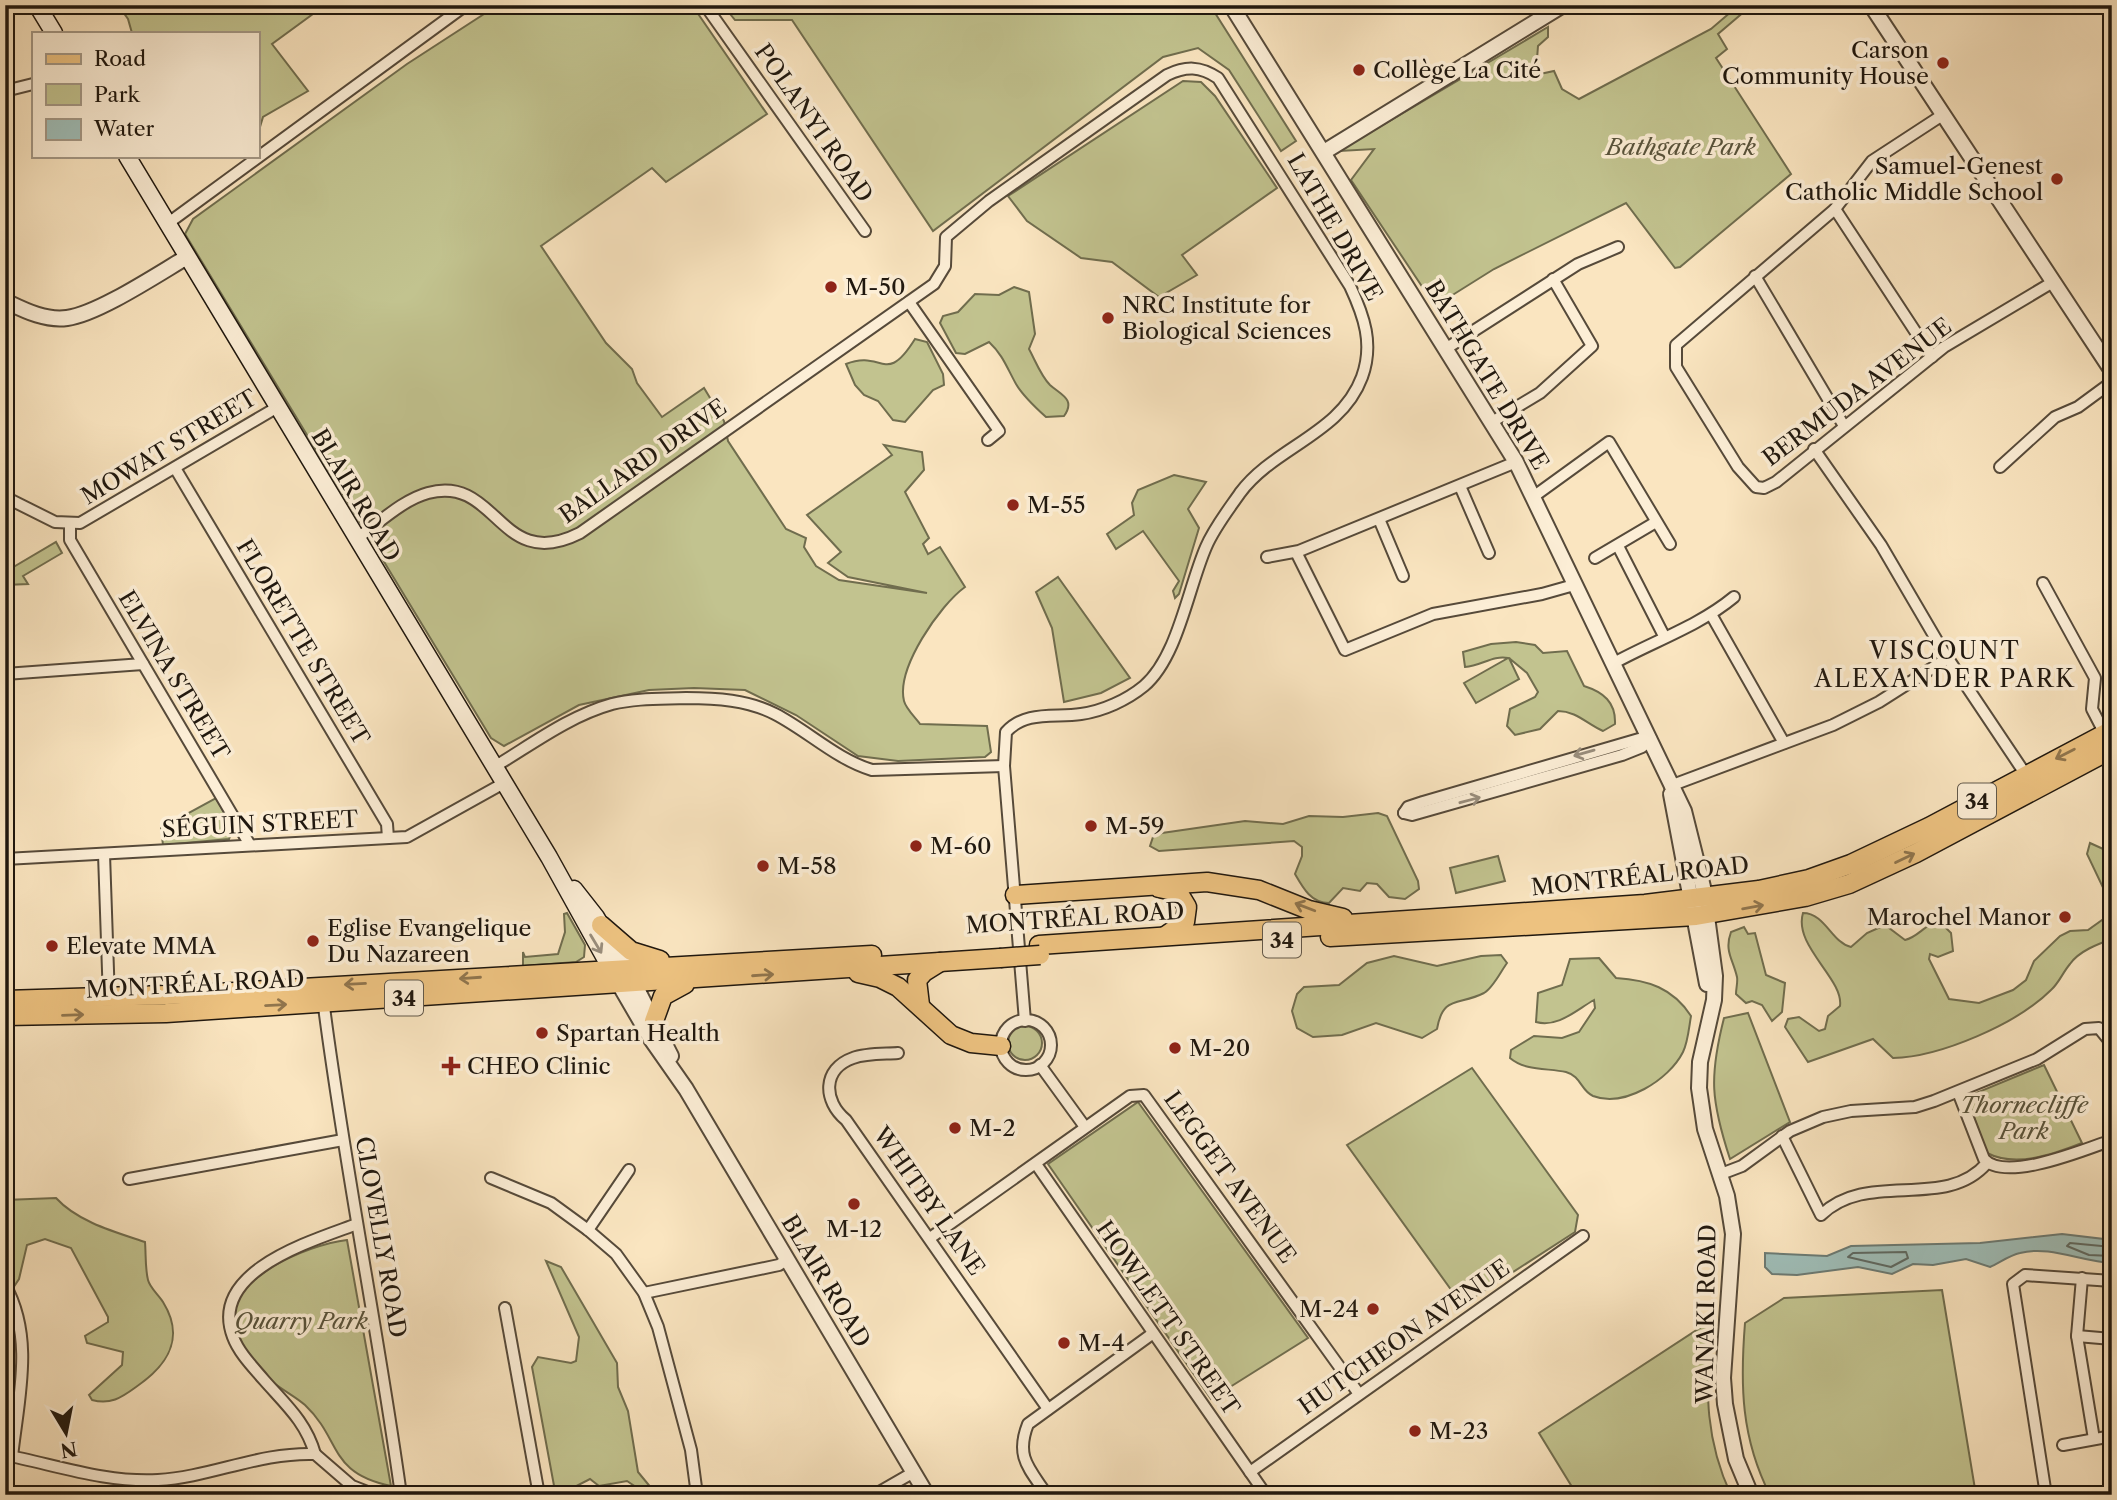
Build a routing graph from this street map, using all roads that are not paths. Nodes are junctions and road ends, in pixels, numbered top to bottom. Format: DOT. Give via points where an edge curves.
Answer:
graph roads {
  1 [pos="37,5"];
  2 [pos="466,5"];
  3 [pos="705,5"];
  4 [pos="1231,5"];
  5 [pos="1563,5"];
  6 [pos="1871,5"];
  7 [pos="53,32"];
  8 [pos="32,84"];
  9 [pos="5,90"];
  10 [pos="1944,114"];
  11 [pos="1324,152"];
  12 [pos="259,156"];
  13 [pos="128,158"];
  14 [pos="256,158"];
  15 [pos="1835,209"];
  16 [pos="167,223"];
  17 [pos="864,231"];
  18 [pos="1618,247"];
  19 [pos="187,257"];
  20 [pos="1755,276"];
  21 [pos="1553,279"];
  22 [pos="2053,282"];
  23 [pos="5,301"];
  24 [pos="909,302"];
  25 [pos="1447,348"];
  26 [pos="1932,357"];
  27 [pos="2112,371"];
  28 [pos="2112,382"];
  29 [pos="276,408"];
  30 [pos="1492,422"];
  31 [pos="1844,426"];
  32 [pos="988,440"];
  33 [pos="1814,449"];
  34 [pos="1516,462"];
  35 [pos="2000,467"];
  36 [pos="175,468"];
  37 [pos="1460,486"];
  38 [pos="5,497"];
  39 [pos="1533,497"];
  40 [pos="1379,519"];
  41 [pos="1656,522"];
  42 [pos="69,524"];
  43 [pos="356,538"];
  44 [pos="1670,544"];
  45 [pos="1618,546"];
  46 [pos="1296,552"];
  47 [pos="1489,553"];
  48 [pos="1267,557"];
  49 [pos="1595,558"];
  50 [pos="1403,576"];
  51 [pos="2043,583"];
  52 [pos="1574,585"];
  53 [pos="1734,597"];
  54 [pos="1712,616"];
  55 [pos="1664,636"];
  56 [pos="1948,658"];
  57 [pos="1614,663"];
  58 [pos="143,664"];
  59 [pos="5,674"];
  60 [pos="1651,739"];
  61 [pos="2110,740"];
  62 [pos="1784,743"];
  63 [pos="1004,766"];
  64 [pos="494,767"];
  65 [pos="2030,782"];
  66 [pos="504,783"];
  67 [pos="1670,786"];
  68 [pos="388,838"];
  69 [pos="250,845"];
  70 [pos="104,854"];
  71 [pos="549,857"];
  72 [pos="5,859"];
  73 [pos="1153,887"];
  74 [pos="1015,895"];
  75 [pos="1701,907"];
  76 [pos="1371,922"];
  77 [pos="601,925"];
  78 [pos="1162,937"];
  79 [pos="1040,950"];
  80 [pos="1001,952"];
  81 [pos="940,962"];
  82 [pos="834,969"];
  83 [pos="699,972"];
  84 [pos="622,976"];
  85 [pos="322,994"];
  86 [pos="5,1000"];
  87 [pos="109,1005"];
  88 [pos="920,1005"];
  89 [pos="5,1016"];
  90 [pos="654,1021"];
  91 [pos="1025,1021"];
  92 [pos="2112,1044"];
  93 [pos="1001,1046"];
  94 [pos="898,1053"];
  95 [pos="1040,1065"];
  96 [pos="686,1089"];
  97 [pos="1958,1092"];
  98 [pos="1085,1127"];
  99 [pos="1782,1136"];
  100 [pos="343,1140"];
  101 [pos="2112,1140"];
  102 [pos="1987,1163"];
  103 [pos="1036,1164"];
  104 [pos="629,1170"];
  105 [pos="1721,1174"];
  106 [pos="491,1178"];
  107 [pos="129,1179"];
  108 [pos="357,1224"];
  109 [pos="588,1230"];
  110 [pos="1583,1236"];
  111 [pos="930,1238"];
  112 [pos="786,1260"];
  113 [pos="2082,1278"];
  114 [pos="2112,1282"];
  115 [pos="5,1285"];
  116 [pos="644,1293"];
  117 [pos="505,1308"];
  118 [pos="1152,1334"];
  119 [pos="2077,1336"];
  120 [pos="2112,1339"];
  121 [pos="1359,1394"];
  122 [pos="1048,1409"];
  123 [pos="2112,1436"];
  124 [pos="2094,1439"];
  125 [pos="2063,1445"];
  126 [pos="315,1454"];
  127 [pos="9,1456"];
  128 [pos="914,1472"];
  129 [pos="1250,1472"];
  130 [pos="376,1495"];
  131 [pos="401,1495"];
  132 [pos="539,1495"];
  133 [pos="697,1495"];
  134 [pos="874,1495"];
  135 [pos="927,1495"];
  136 [pos="1047,1495"];
  137 [pos="1266,1495"];
  138 [pos="1751,1495"];
  139 [pos="2046,1495"];
  1 -- 7 [label="main road"];
  2 -- 12 [label="street"];
  3 -- 17 [label="street, POLANYI ROAD"];
  4 -- 11 [label="street, BATHGATE DRIVE"];
  5 -- 11 [label="street"];
  6 -- 10 [label="street"];
  8 -- 9 [label="street"];
  10 -- 15 [label="street" via="1872,161"];
  10 -- 22 [label="street"];
  11 -- 25 [label="street, BATHGATE DRIVE"];
  13 -- 16 [label="main road, BLAIR ROAD"];
  14 -- 16 [label="street"];
  15 -- 20 [label="street"];
  15 -- 26 [label="street"];
  16 -- 19 [label="main road, BLAIR ROAD"];
  18 -- 21 [label="street"];
  19 -- 23 [label="street" via="88,312 67,318 46,317"];
  19 -- 29 [label="main road, BLAIR ROAD"];
  20 -- 31 [label="street"];
  20 -- 33 [label="street, BERMUDA AVENUE" via="1676,345 1676,367 1738,467 1756,487 1776,482"];
  21 -- 25 [label="street"];
  21 -- 30 [label="street" via="1591,346 1540,393"];
  22 -- 26 [label="street, BERMUDA AVENUE"];
  22 -- 27 [label="street"];
  24 -- 32 [label="street" via="999,431"];
  24 -- 43 [label="street, BALLARD DRIVE" via="562,542 530,542 512,533 481,502 443,490 412,500"];
  24 -- 63 [label="street, LATHE DRIVE" via="942,275 946,237 980,207 1167,75 1198,68 1226,86 1350,286 1368,335 1367,356 1353,397 1340,414 1256,476 1207,545 1165,659 1147,683 1100,710 1035,717 1012,726 1005,738"];
  25 -- 30 [label="street, BATHGATE DRIVE"];
  26 -- 31 [label="street, BERMUDA AVENUE"];
  28 -- 35 [label="street" via="2078,407 2055,416"];
  29 -- 36 [label="street, MOWAT STREET"];
  29 -- 43 [label="main road, BLAIR ROAD"];
  30 -- 34 [label="street, BATHGATE DRIVE"];
  31 -- 33 [label="street, BERMUDA AVENUE"];
  33 -- 56 [label="street" via="1881,545"];
  34 -- 37 [label="street"];
  34 -- 39 [label="street, BATHGATE DRIVE"];
  36 -- 42 [label="street, MOWAT STREET" via="90,519"];
  36 -- 68 [label="street, FLORETTE STREET" via="387,824"];
  37 -- 40 [label="street"];
  37 -- 47 [label="street"];
  38 -- 42 [label="street, MOWAT STREET" via="55,522"];
  39 -- 41 [label="street" via="1609,443"];
  39 -- 52 [label="street, BATHGATE DRIVE"];
  40 -- 46 [label="street"];
  40 -- 50 [label="street"];
  41 -- 44 [label="street"];
  41 -- 45 [label="street"];
  42 -- 58 [label="street, ELVINA STREET" via="70,540"];
  43 -- 64 [label="main road, BLAIR ROAD"];
  45 -- 49 [label="street"];
  45 -- 55 [label="street"];
  46 -- 48 [label="street"];
  46 -- 52 [label="street" via="1345,650 1433,614"];
  51 -- 61 [label="street" via="2095,678 2092,709"];
  52 -- 57 [label="street, BATHGATE DRIVE"];
  53 -- 54 [label="street"];
  54 -- 55 [label="street"];
  54 -- 62 [label="street"];
  55 -- 57 [label="street"];
  56 -- 62 [label="street" via="1879,702"];
  56 -- 65 [label="street"];
  57 -- 60 [label="street, BATHGATE DRIVE"];
  58 -- 59 [label="street"];
  58 -- 69 [label="street, ELVINA STREET"];
  60 -- 60 [label="street, one-way" via="1578,754 1408,807 1404,813 1412,815 1491,795 1622,755"];
  60 -- 67 [label="street, BATHGATE DRIVE"];
  61 -- 65 [label="main road, MONTRÉAL ROAD / 34"];
  62 -- 67 [label="street"];
  63 -- 64 [label="street" via="872,769 853,763 775,714 714,698 611,704 581,716"];
  63 -- 74 [label="street"];
  64 -- 66 [label="main road, BLAIR ROAD"];
  65 -- 75 [label="main road, MONTRÉAL ROAD / 34" via="1933,844 1797,899"];
  66 -- 68 [label="street, SÉGUIN STREET" via="417,834"];
  66 -- 71 [label="main road, BLAIR ROAD"];
  67 -- 75 [label="street, BATHGATE DRIVE" via="1673,814"];
  68 -- 69 [label="street, SÉGUIN STREET"];
  69 -- 70 [label="street, SÉGUIN STREET"];
  70 -- 72 [label="street, SÉGUIN STREET"];
  70 -- 87 [label="street"];
  71 -- 77 [label="main road, BLAIR ROAD"];
  71 -- 84 [label="main road, BLAIR ROAD, one-way"];
  73 -- 74 [label="main road"];
  76 -- 73 [label="main road, one-way" via="1321,913 1259,890 1227,884 1188,882"];
  73 -- 78 [label="main road" via="1178,892 1187,907 1187,918"];
  74 -- 91 [label="street"];
  75 -- 76 [label="main road, MONTRÉAL ROAD / 34"];
  75 -- 79 [label="main road, MONTRÉAL ROAD / 34"];
  75 -- 105 [label="street, WANAKI ROAD" via="1710,1010 1699,1088 1705,1129"];
  76 -- 78 [label="main road, MONTRÉAL ROAD / 34"];
  77 -- 83 [label="main road" via="636,954"];
  77 -- 84 [label="main road, BLAIR ROAD"];
  78 -- 79 [label="main road, MONTRÉAL ROAD / 34"];
  79 -- 80 [label="main road, MONTRÉAL ROAD / 34"];
  80 -- 81 [label="main road, MONTRÉAL ROAD / 34"];
  80 -- 83 [label="main road, MONTRÉAL ROAD / 34"];
  81 -- 82 [label="main road, MONTRÉAL ROAD / 34"];
  81 -- 88 [label="main road" via="918,979"];
  83 -- 82 [label="main road, MONTRÉAL ROAD / 34, one-way"];
  82 -- 88 [label="main road" via="886,981"];
  83 -- 84 [label="main road, MONTRÉAL ROAD / 34"];
  83 -- 90 [label="main road" via="663,996"];
  84 -- 85 [label="main road, MONTRÉAL ROAD / 34"];
  84 -- 90 [label="street, BLAIR ROAD"];
  84 -- 96 [label="street, BLAIR ROAD" via="651,1039"];
  85 -- 87 [label="main road, MONTRÉAL ROAD / 34"];
  85 -- 100 [label="street, CLOVELLY ROAD"];
  86 -- 87 [label="main road, MONTRÉAL ROAD / 34"];
  89 -- 87 [label="main road, MONTRÉAL ROAD / 34, one-way"];
  88 -- 93 [label="main road" via="951,1035 971,1043"];
  90 -- 96 [label="street, BLAIR ROAD"];
  91 -- 93 [label="street" via="1007,1030"];
  91 -- 95 [label="street" via="1043,1027 1050,1038 1050,1052"];
  92 -- 97 [label="street" via="2099,1028 2085,1028 2037,1059"];
  93 -- 95 [label="street" via="1006,1060 1017,1068"];
  94 -- 111 [label="street, WHITBY LANE" via="853,1058 836,1069 828,1088 833,1109 846,1120"];
  95 -- 98 [label="street"];
  96 -- 112 [label="street, BLAIR ROAD"];
  97 -- 99 [label="street" via="1915,1107 1836,1112"];
  97 -- 102 [label="street"];
  98 -- 103 [label="street, LEGGET AVENUE"];
  98 -- 121 [label="street, LEGGET AVENUE" via="1130,1096 1144,1095"];
  99 -- 102 [label="street" via="1821,1215 1862,1193 1962,1184"];
  99 -- 105 [label="street" via="1742,1166"];
  100 -- 107 [label="street"];
  100 -- 108 [label="street, CLOVELLY ROAD"];
  101 -- 102 [label="street" via="2036,1165"];
  103 -- 111 [label="street, LEGGET AVENUE"];
  103 -- 118 [label="street, HOWLETT STREET"];
  104 -- 109 [label="street"];
  105 -- 138 [label="street, WANAKI ROAD" via="1733,1248 1724,1391 1736,1458"];
  106 -- 109 [label="street" via="551,1203"];
  108 -- 126 [label="street" via="263,1265 240,1284 229,1306 240,1352 300,1418"];
  108 -- 131 [label="street, CLOVELLY ROAD"];
  109 -- 116 [label="street" via="616,1254"];
  110 -- 121 [label="street, HUTCHEON AVENUE"];
  111 -- 122 [label="street, WHITBY LANE"];
  112 -- 116 [label="street"];
  112 -- 128 [label="street, BLAIR ROAD"];
  113 -- 114 [label="street"];
  113 -- 119 [label="street"];
  113 -- 139 [label="street" via="2025,1275 2013,1284"];
  115 -- 127 [label="street" via="22,1327 23,1348"];
  116 -- 133 [label="street" via="658,1327 691,1450"];
  117 -- 132 [label="street"];
  118 -- 122 [label="street"];
  118 -- 129 [label="street, HOWLETT STREET"];
  119 -- 120 [label="street"];
  119 -- 124 [label="street"];
  121 -- 129 [label="street, HUTCHEON AVENUE"];
  122 -- 136 [label="street" via="1028,1424 1020,1444 1026,1463"];
  123 -- 124 [label="street"];
  124 -- 125 [label="street"];
  126 -- 127 [label="street" via="250,1459 156,1480 113,1479"];
  126 -- 130 [label="street" via="352,1486"];
  128 -- 134 [label="street"];
  128 -- 135 [label="street, BLAIR ROAD"];
  129 -- 137 [label="street, HOWLETT STREET"];
}
